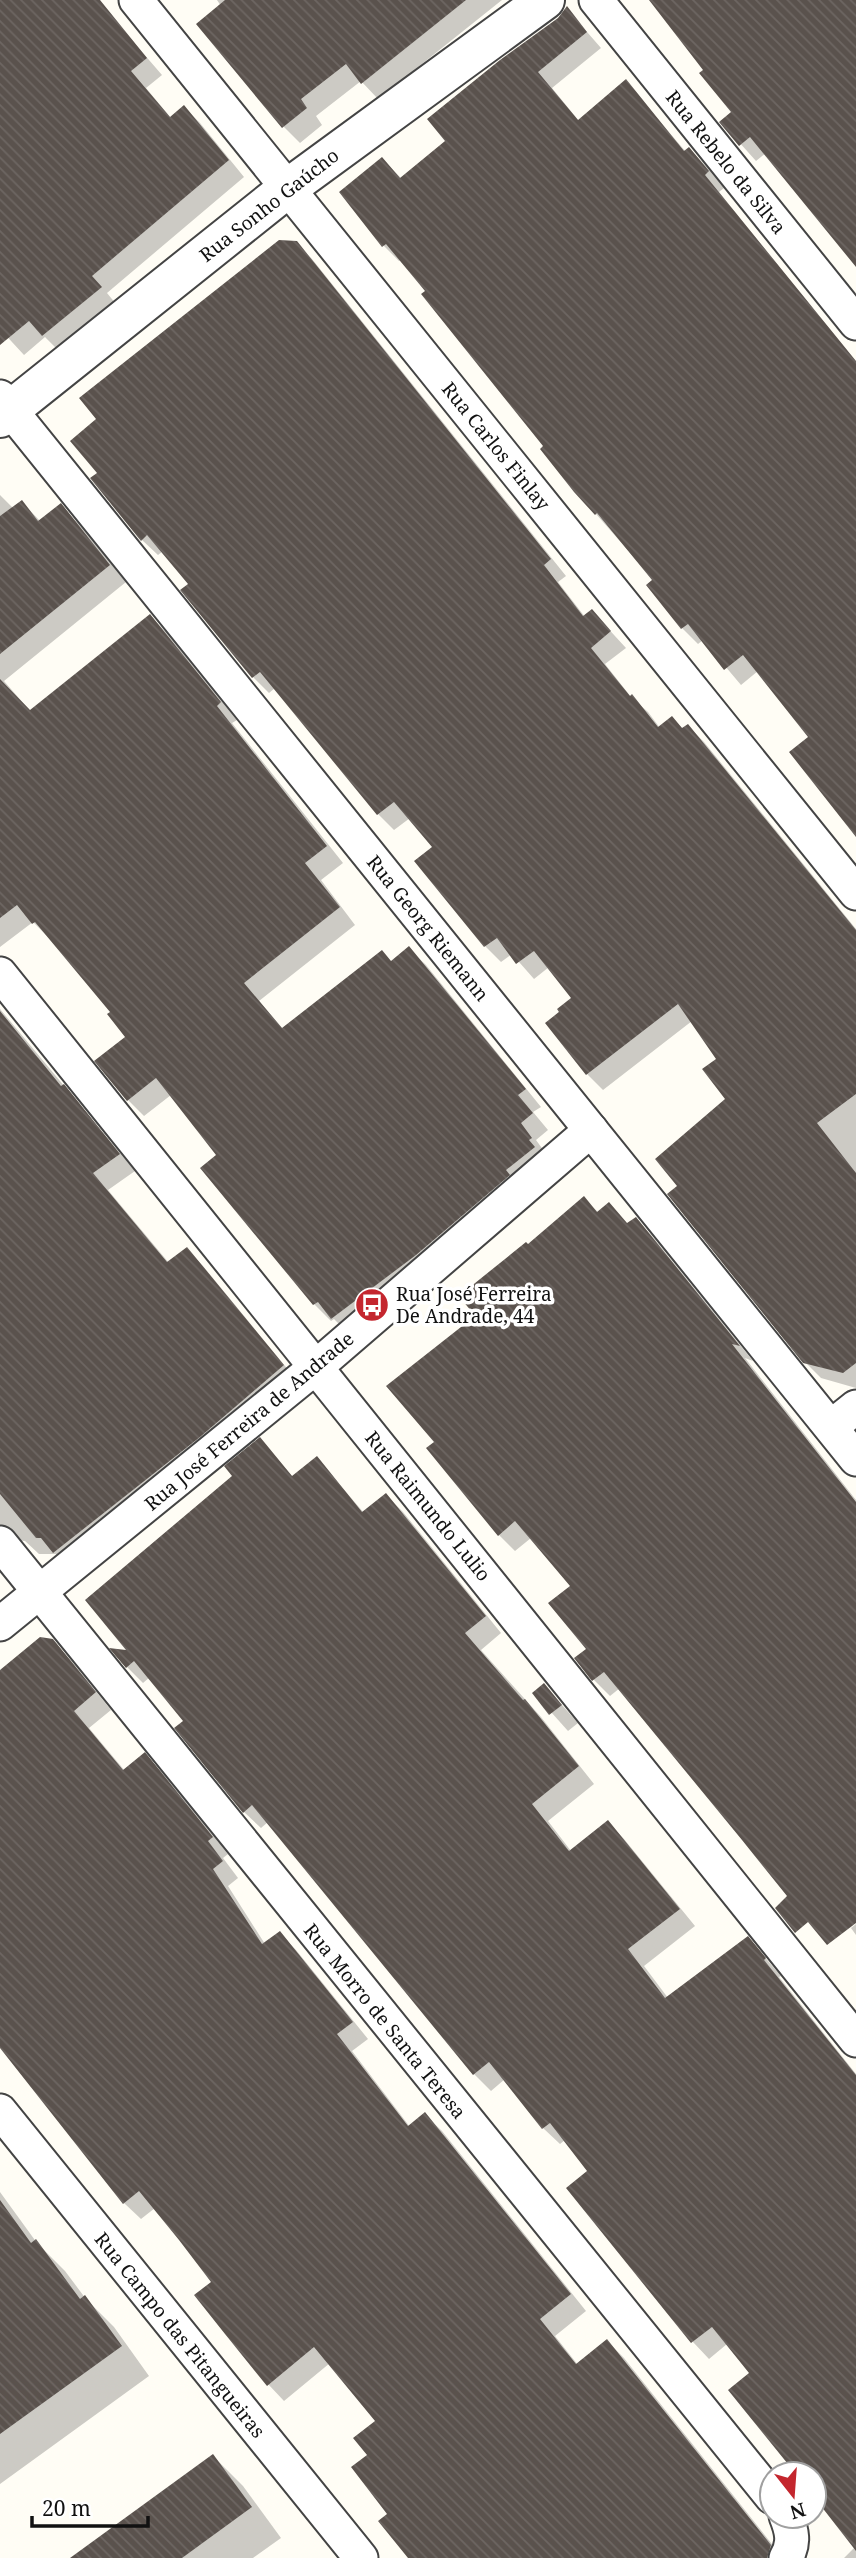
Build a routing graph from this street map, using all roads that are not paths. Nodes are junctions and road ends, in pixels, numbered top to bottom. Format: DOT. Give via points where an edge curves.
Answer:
graph roads {
  1 [pos="136,0"];
  2 [pos="545,0"];
  3 [pos="596,0"];
  4 [pos="288,188"];
  5 [pos="856,323"];
  6 [pos="3,409"];
  7 [pos="856,893"];
  8 [pos="0,974"];
  9 [pos="591,1130"];
  10 [pos="316,1367"];
  11 [pos="843,1417"];
  12 [pos="856,1459"];
  13 [pos="0,1543"];
  14 [pos="41,1593"];
  15 [pos="0,1625"];
  16 [pos="856,2040"];
  17 [pos="0,2111"];
  18 [pos="758,2480"];
  19 [pos="791,2530"];
  20 [pos="361,2558"];
  21 [pos="786,2558"];
  1 -- 4 [label="street, Rua Carlos Finlay"];
  2 -- 4 [label="street, Rua Sonho Gaúcho"];
  3 -- 5 [label="street, Rua Rebelo da Silva"];
  4 -- 6 [label="street, Rua Sonho Gaúcho"];
  4 -- 7 [label="street, Rua Carlos Finlay"];
  6 -- 9 [label="street, Rua Georg Riemann"];
  8 -- 10 [label="street, Rua Raimundo Lulio"];
  9 -- 10 [label="street, Rua José Ferreira de Andrade"];
  9 -- 11 [label="street, Rua Georg Riemann"];
  10 -- 14 [label="street, Rua José Ferreira de Andrade"];
  10 -- 16 [label="street, Rua Raimundo Lulio"];
  11 -- 12 [label="street, Rua Georg Riemann"];
  13 -- 14 [label="street, Rua Morro de Santa Teresa"];
  14 -- 15 [label="street, Rua José Ferreira de Andrade"];
  14 -- 18 [label="street, Rua Morro de Santa Teresa"];
  17 -- 20 [label="street, Rua Campo das Pitangueiras"];
  19 -- 21 [label="street"];
}
